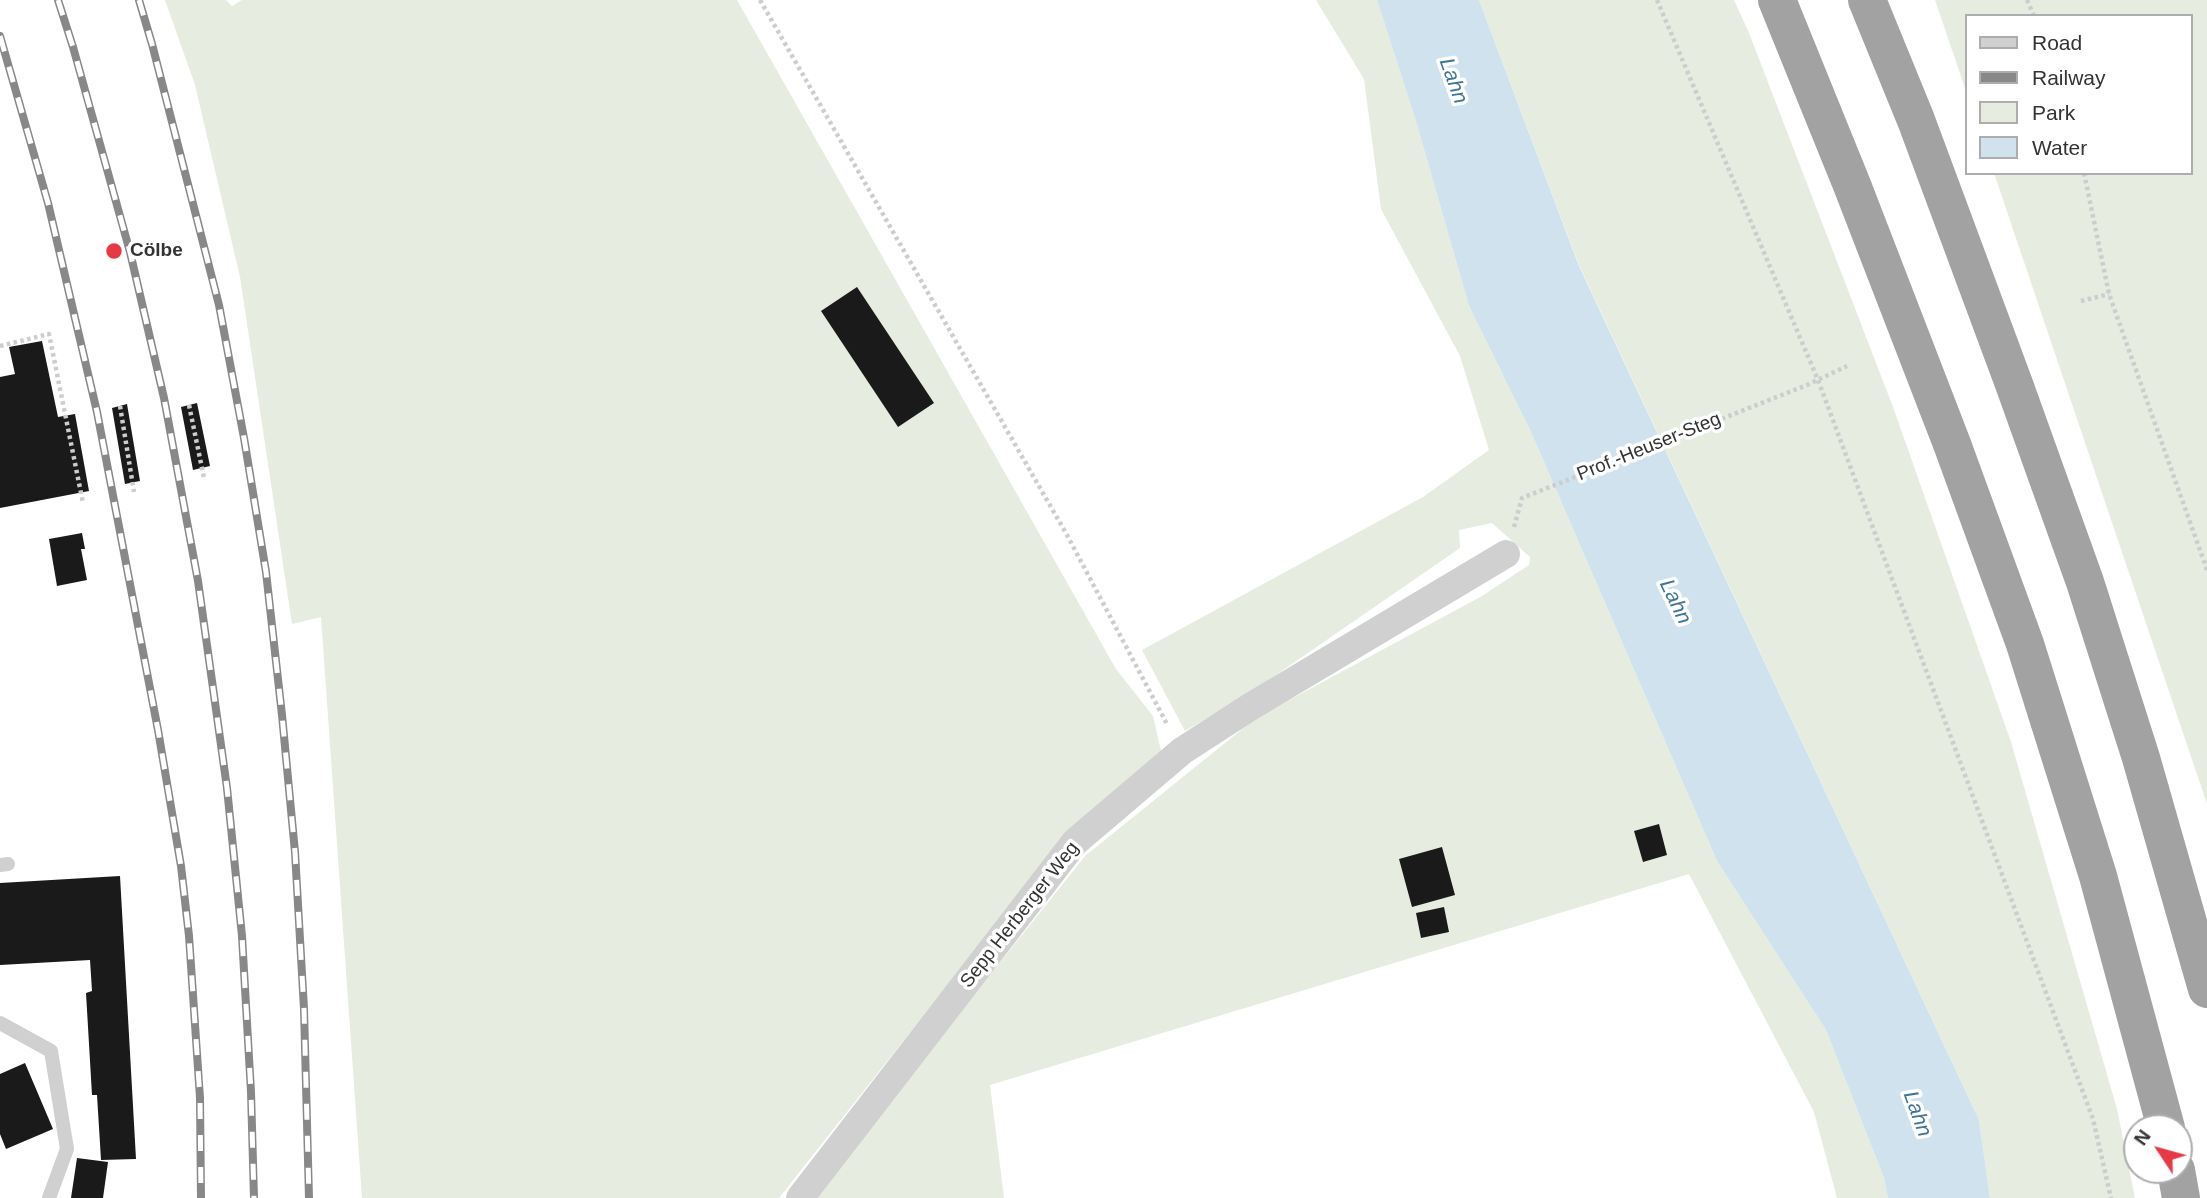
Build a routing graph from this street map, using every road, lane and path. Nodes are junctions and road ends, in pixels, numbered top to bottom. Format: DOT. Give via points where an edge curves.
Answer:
graph roads {
  1 [pos="760,0"];
  2 [pos="1657,0"];
  3 [pos="1777,0"];
  4 [pos="1867,0"];
  5 [pos="2084,175"];
  6 [pos="2109,294"];
  7 [pos="2081,301"];
  8 [pos="0,346"];
  9 [pos="1847,366"];
  10 [pos="1818,380"];
  11 [pos="189,405"];
  12 [pos="120,406"];
  13 [pos="204,478"];
  14 [pos="134,492"];
  15 [pos="1522,498"];
  16 [pos="83,503"];
  17 [pos="1506,554"];
  18 [pos="2207,570"];
  19 [pos="1182,751"];
  20 [pos="2207,989"];
  21 [pos="0,1023"];
  22 [pos="2162,1114"];
  23 [pos="49,1198"];
  24 [pos="800,1198"];
  25 [pos="2111,1198"];
  1 -- 19 [label="path" via="1060,523"];
  2 -- 10 [label="path"];
  3 -- 22 [label="highway" via="1942,418 2025,644 2098,876"];
  4 -- 20 [label="highway" via="1916,120 2085,582"];
  5 -- 6 [label="path"];
  6 -- 7 [label="path"];
  6 -- 18 [label="path"];
  8 -- 16 [label="path" via="49,334"];
  9 -- 10 [label="path, Prof.-Heuser-Steg"];
  10 -- 15 [label="path, Prof.-Heuser-Steg"];
  10 -- 25 [label="path" via="2093,1119"];
  11 -- 13 [label="path"];
  12 -- 14 [label="path"];
  17 -- 19 [label="street, Sepp Herberger Weg"];
  19 -- 24 [label="street, Sepp Herberger Weg" via="1075,842"];
  21 -- 23 [label="lane" via="51,1051 66,1149"];
}
